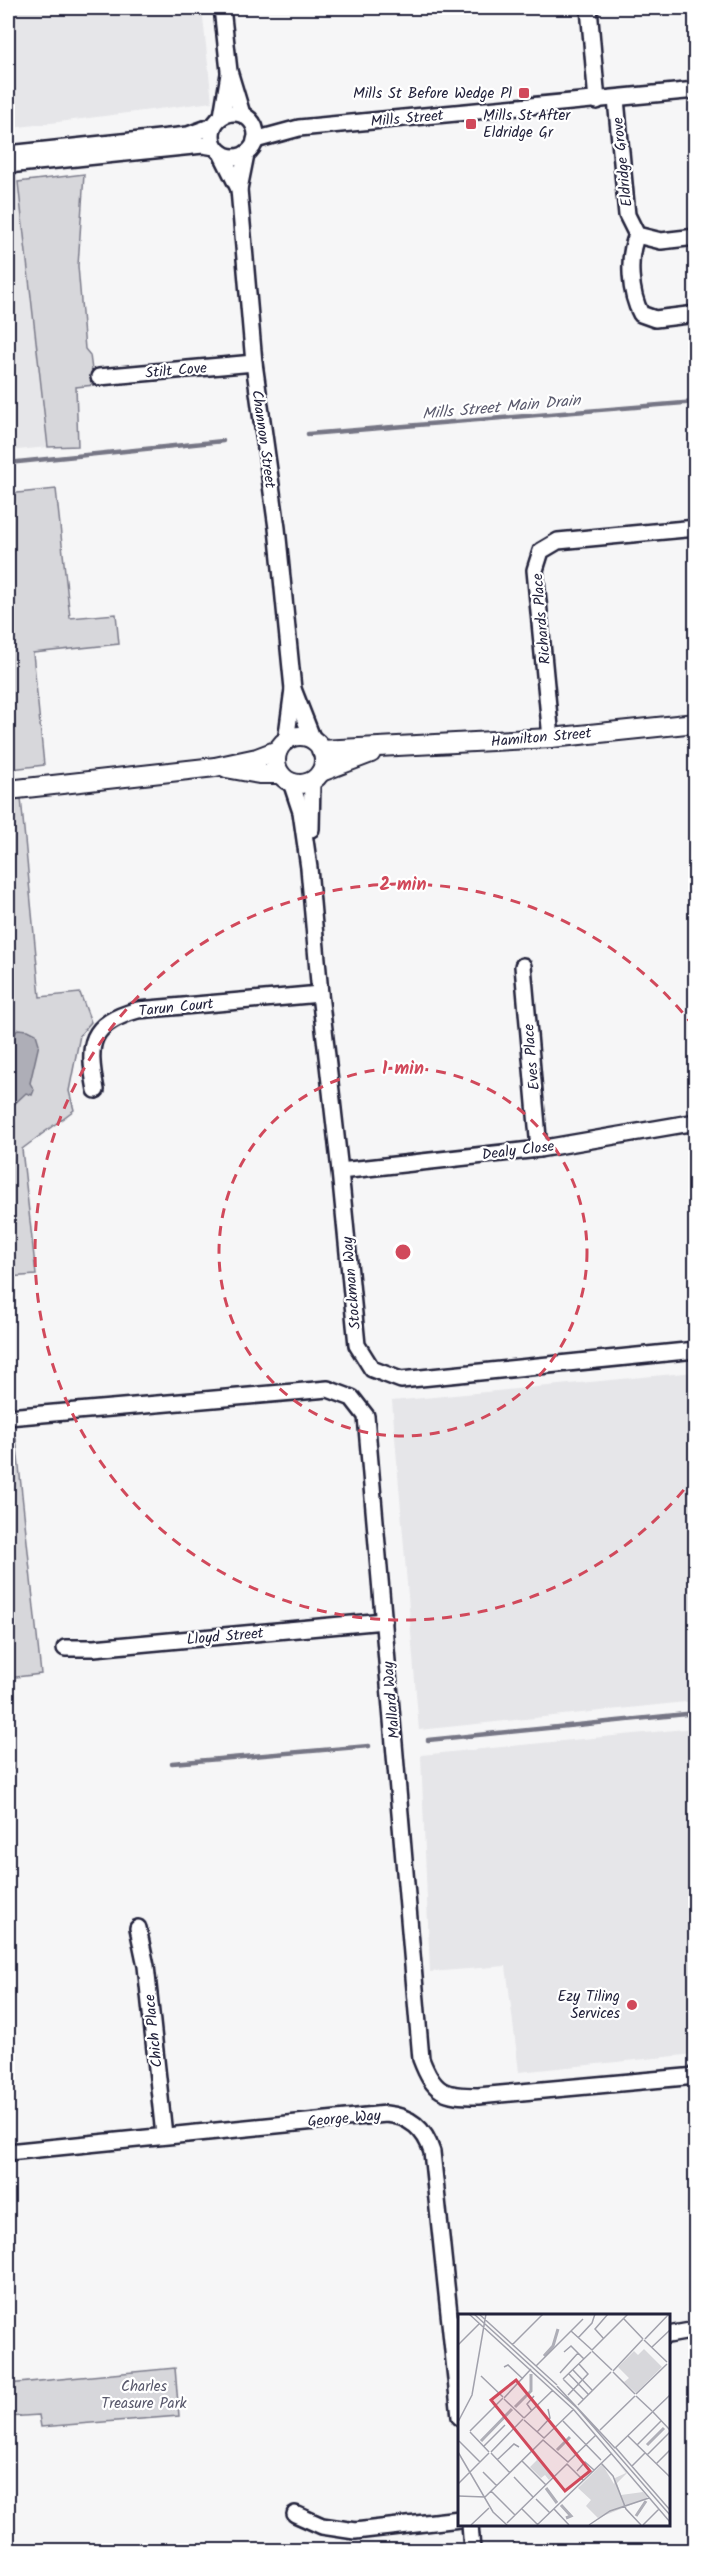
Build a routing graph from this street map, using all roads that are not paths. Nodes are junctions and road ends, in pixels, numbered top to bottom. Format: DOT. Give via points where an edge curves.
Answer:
graph roads {
  1 [pos="222,8"];
  2 [pos="589,8"];
  3 [pos="229,71"];
  4 [pos="696,90"];
  5 [pos="616,99"];
  6 [pos="597,101"];
  7 [pos="247,118"];
  8 [pos="218,121"];
  9 [pos="299,128"];
  10 [pos="255,140"];
  11 [pos="218,150"];
  12 [pos="8,154"];
  13 [pos="246,154"];
  14 [pos="8,165"];
  15 [pos="239,189"];
  16 [pos="637,235"];
  17 [pos="696,237"];
  18 [pos="696,314"];
  19 [pos="254,363"];
  20 [pos="99,377"];
  21 [pos="696,528"];
  22 [pos="293,689"];
  23 [pos="696,723"];
  24 [pos="551,738"];
  25 [pos="317,745"];
  26 [pos="282,746"];
  27 [pos="387,748"];
  28 [pos="215,767"];
  29 [pos="316,776"];
  30 [pos="285,778"];
  31 [pos="8,790"];
  32 [pos="309,868"];
  33 [pos="523,966"];
  34 [pos="320,994"];
  35 [pos="96,1090"];
  36 [pos="696,1122"];
  37 [pos="539,1149"];
  38 [pos="340,1171"];
  39 [pos="696,1350"];
  40 [pos="8,1417"];
  41 [pos="384,1621"];
  42 [pos="65,1648"];
  43 [pos="138,1928"];
  44 [pos="696,2076"];
  45 [pos="164,2135"];
  46 [pos="8,2152"];
  47 [pos="696,2330"];
  48 [pos="670,2334"];
  49 [pos="458,2373"];
  50 [pos="295,2514"];
  51 [pos="458,2519"];
  52 [pos="470,2525"];
  53 [pos="472,2550"];
  1 -- 3 [label="street"];
  2 -- 6 [label="street"];
  3 -- 7 [label="street"];
  3 -- 8 [label="street"];
  4 -- 5 [label="street, Mills Street"];
  5 -- 6 [label="street, Mills Street"];
  5 -- 16 [label="street, Eldridge Grove" via="627,215"];
  6 -- 9 [label="street, Mills Street"];
  7 -- 8 [label="street" via="235,113"];
  7 -- 9 [label="street, Mills Street"];
  7 -- 10 [label="street"];
  8 -- 11 [label="street" via="212,133"];
  8 -- 12 [label="street" via="188,135"];
  9 -- 10 [label="street, Mills Street"];
  10 -- 13 [label="street"];
  11 -- 13 [label="street" via="233,157"];
  11 -- 14 [label="street" via="203,145"];
  11 -- 15 [label="street, Channon Street"];
  13 -- 15 [label="street, Channon Street"];
  15 -- 19 [label="street, Channon Street"];
  16 -- 17 [label="street" via="661,241"];
  16 -- 18 [label="street" via="632,266 635,303 641,315 655,319"];
  19 -- 20 [label="street, Stilt Cove"];
  19 -- 22 [label="street, Channon Street" via="277,528"];
  21 -- 24 [label="street, Richards Place" via="558,541 542,551 535,570"];
  22 -- 25 [label="street, Channon Street"];
  22 -- 26 [label="street, Channon Street"];
  23 -- 24 [label="main road, Hamilton Street"];
  24 -- 27 [label="main road, Hamilton Street"];
  25 -- 26 [label="main road" via="299,737"];
  25 -- 27 [label="main road, Hamilton Street"];
  25 -- 29 [label="main road" via="323,765"];
  26 -- 28 [label="main road"];
  26 -- 30 [label="main road" via="276,762"];
  27 -- 29 [label="main road, Hamilton Street"];
  28 -- 30 [label="main road"];
  28 -- 31 [label="main road"];
  29 -- 30 [label="main road" via="298,784"];
  29 -- 32 [label="street, Stockman Way"];
  30 -- 32 [label="street, Stockman Way" via="301,812"];
  32 -- 34 [label="street, Stockman Way"];
  33 -- 37 [label="street, Eves Place"];
  34 -- 35 [label="street, Tarun Court" via="138,1010 116,1016 101,1028 92,1044"];
  34 -- 38 [label="street, Stockman Way"];
  36 -- 37 [label="street, Dealy Close"];
  37 -- 38 [label="street, Dealy Close"];
  38 -- 39 [label="street, Stockman Way" via="357,1345 372,1369 401,1380"];
  40 -- 41 [label="street, Mallard Way" via="328,1389 352,1398 366,1416"];
  41 -- 42 [label="street, Lloyd Street"];
  41 -- 44 [label="street, Mallard Way" via="422,2059 428,2077 441,2092 478,2096"];
  43 -- 45 [label="street, Chich Place" via="146,1966"];
  45 -- 46 [label="street, George Way"];
  45 -- 49 [label="street, George Way" via="386,2114 405,2118 419,2127 432,2152"];
  47 -- 48 [label="street"];
  50 -- 51 [label="street" via="322,2526 355,2531"];
  52 -- 53 [label="street"];
}
